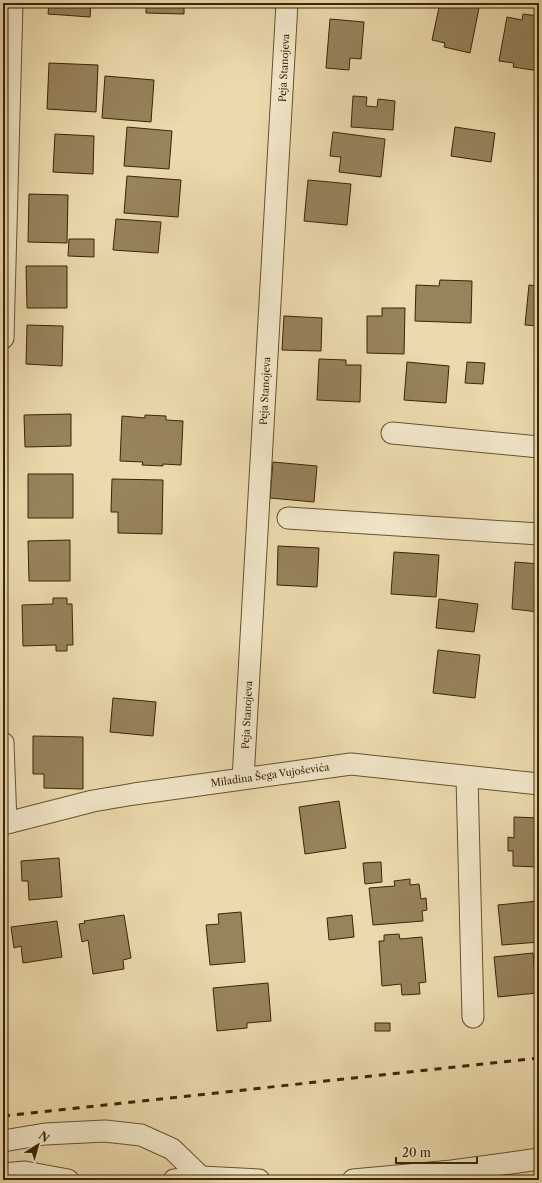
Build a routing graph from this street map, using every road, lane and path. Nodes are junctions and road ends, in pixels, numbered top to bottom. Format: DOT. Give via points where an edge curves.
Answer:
graph roads {
  1 [pos="12,3"];
  2 [pos="287,3"];
  3 [pos="3,338"];
  4 [pos="392,433"];
  5 [pos="539,447"];
  6 [pos="288,518"];
  7 [pos="539,534"];
  8 [pos="3,743"];
  9 [pos="467,776"];
  10 [pos="243,779"];
  11 [pos="539,784"];
  12 [pos="5,824"];
  13 [pos="473,1017"];
  14 [pos="3,1141"];
  15 [pos="539,1159"];
  16 [pos="3,1174"];
  17 [pos="201,1177"];
  18 [pos="68,1180"];
  19 [pos="174,1180"];
  20 [pos="259,1180"];
  21 [pos="353,1180"];
  1 -- 3 [label="street"];
  2 -- 10 [label="street, Peja Stanojeva"];
  4 -- 5 [label="street"];
  6 -- 7 [label="street"];
  8 -- 12 [label="street"];
  9 -- 10 [label="street, Miladina Šega Vujoševića" via="351,764"];
  9 -- 11 [label="street, Miladina Šega Vujoševića"];
  9 -- 13 [label="street"];
  10 -- 12 [label="street, Miladina Šega Vujoševića" via="93,801"];
  14 -- 17 [label="street" via="45,1134 105,1131 141,1135 172,1149"];
  15 -- 21 [label="street" via="452,1171"];
  16 -- 18 [label="street" via="25,1172"];
  17 -- 19 [label="street"];
  17 -- 20 [label="street"];
}
